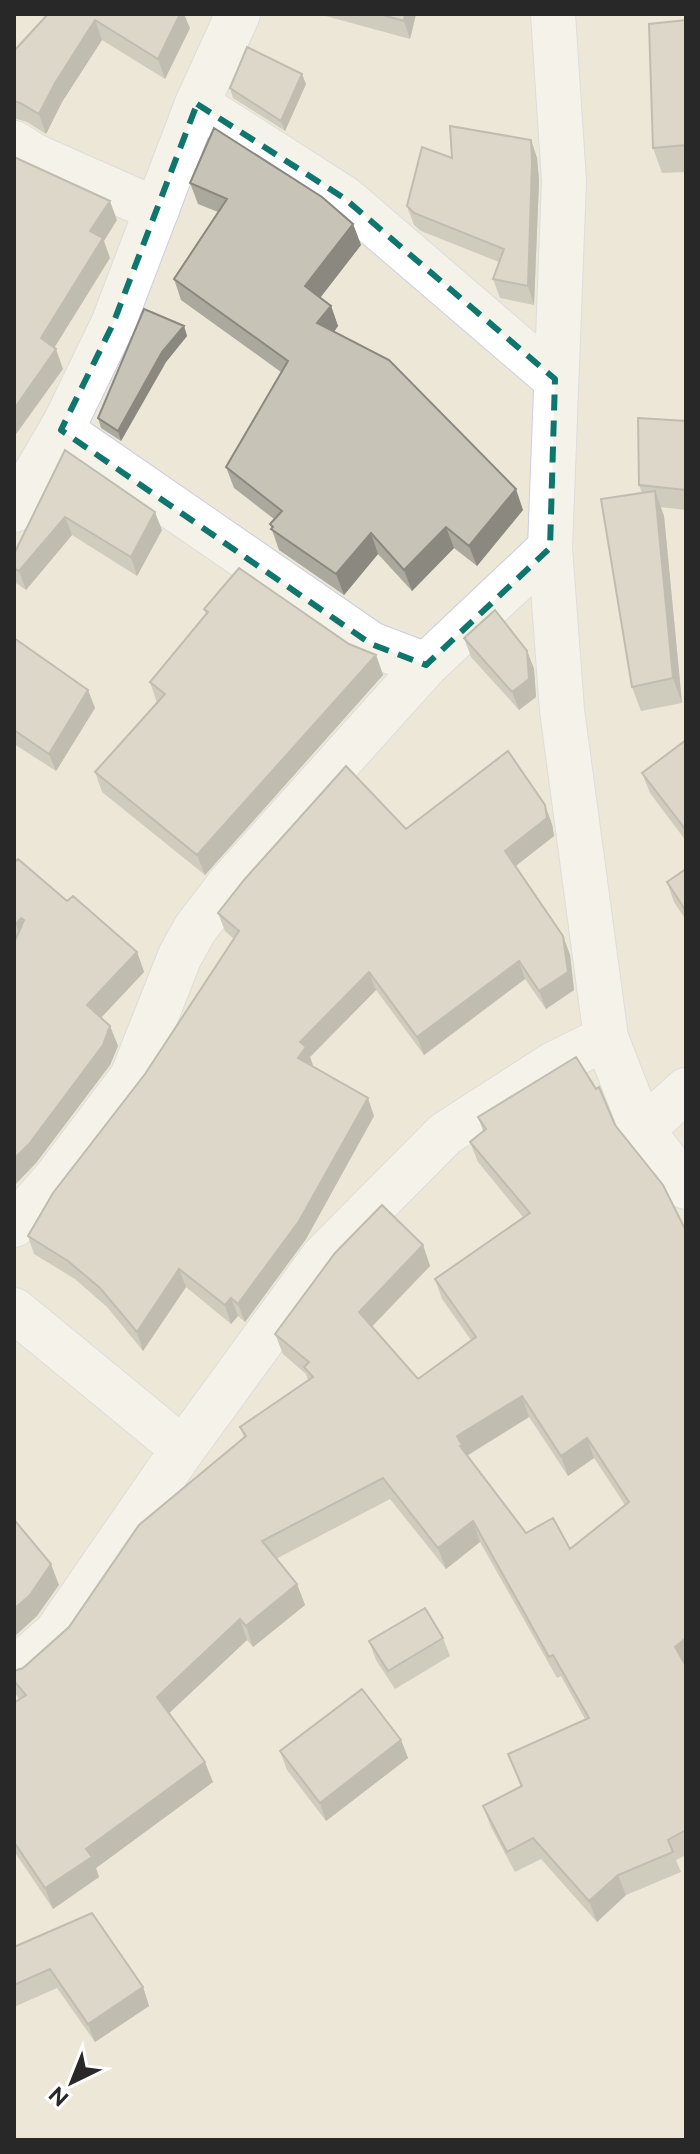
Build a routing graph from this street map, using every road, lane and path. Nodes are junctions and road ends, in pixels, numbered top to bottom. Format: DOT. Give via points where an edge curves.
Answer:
graph roads {
  1 [pos="238,14"];
  2 [pos="553,14"];
  3 [pos="197,104"];
  4 [pos="14,143"];
  5 [pos="157,210"];
  6 [pos="555,379"];
  7 [pos="61,430"];
  8 [pos="14,510"];
  9 [pos="550,548"];
  10 [pos="426,665"];
  11 [pos="606,1038"];
  12 [pos="686,1090"];
  13 [pos="642,1130"];
  14 [pos="686,1187"];
  15 [pos="14,1225"];
  16 [pos="14,1310"];
  17 [pos="183,1449"];
  18 [pos="14,1670"];
  1 -- 3 [label="street"];
  2 -- 6 [label="street" via="564,181"];
  3 -- 5 [label="street"];
  3 -- 6 [label="street" via="344,198"];
  4 -- 5 [label="street"];
  5 -- 7 [label="street" via="113,324"];
  6 -- 9 [label="street"];
  7 -- 8 [label="street"];
  7 -- 10 [label="street" via="371,644"];
  9 -- 10 [label="street"];
  9 -- 11 [label="street" via="562,710"];
  10 -- 15 [label="street" via="195,929 132,1077"];
  11 -- 13 [label="street"];
  11 -- 17 [label="street" via="552,1065 445,1134 323,1257"];
  12 -- 13 [label="street"];
  13 -- 14 [label="street"];
  16 -- 17 [label="street"];
  17 -- 18 [label="street" via="56,1633"];
}
